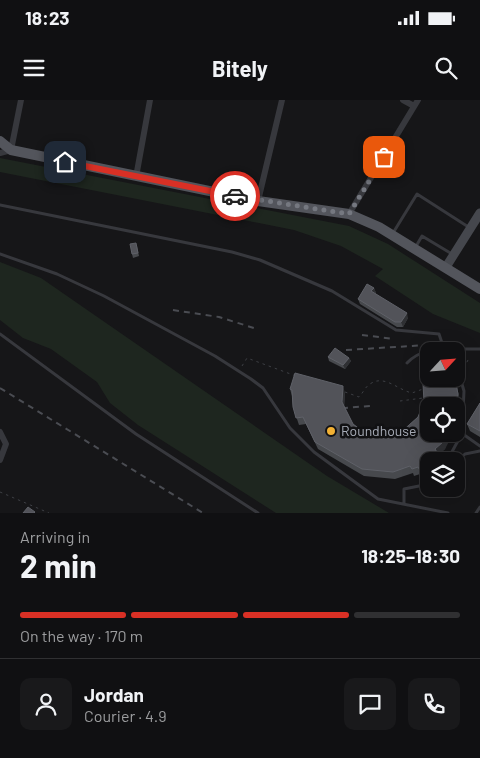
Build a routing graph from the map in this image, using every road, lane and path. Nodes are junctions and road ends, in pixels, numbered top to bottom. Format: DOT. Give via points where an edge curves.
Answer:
graph roads {
  1 [pos="21,100"];
  2 [pos="150,100"];
  3 [pos="282,100"];
  4 [pos="403,100"];
  5 [pos="418,100"];
  6 [pos="414,106"];
  7 [pos="0,141"];
  8 [pos="11,150"];
  9 [pos="0,153"];
  10 [pos="136,177"];
  11 [pos="258,200"];
  12 [pos="0,205"];
  13 [pos="349,214"];
  14 [pos="476,221"];
  15 [pos="392,235"];
  16 [pos="414,248"];
  17 [pos="0,254"];
  18 [pos="454,255"];
  19 [pos="446,268"];
  20 [pos="480,289"];
  21 [pos="0,334"];
  22 [pos="442,342"];
  23 [pos="480,349"];
  24 [pos="465,350"];
  25 [pos="420,353"];
  26 [pos="469,358"];
  27 [pos="407,363"];
  28 [pos="242,366"];
  29 [pos="465,366"];
  30 [pos="295,380"];
  31 [pos="426,388"];
  32 [pos="420,390"];
  33 [pos="342,391"];
  34 [pos="421,397"];
  35 [pos="420,398"];
  36 [pos="400,401"];
  37 [pos="0,432"];
  38 [pos="465,436"];
  39 [pos="480,446"];
  40 [pos="480,451"];
  41 [pos="465,454"];
  42 [pos="0,460"];
  43 [pos="420,486"];
  44 [pos="0,492"];
  45 [pos="404,504"];
  46 [pos="480,507"];
  47 [pos="48,513"];
  48 [pos="258,513"];
  49 [pos="448,513"];
  50 [pos="476,513"];
  1 -- 8 [label="street"];
  2 -- 10 [label="street"];
  3 -- 11 [label="street"];
  4 -- 6 [label="street"];
  5 -- 6 [label="street"];
  6 -- 13 [label="street"];
  7 -- 8 [label="main road"];
  8 -- 9 [label="street"];
  8 -- 10 [label="main road"];
  10 -- 11 [label="main road"];
  11 -- 13 [label="main road"];
  12 -- 22 [label="lane" via="260,260 332,291 396,330 439,334"];
  13 -- 15 [label="main road"];
  14 -- 15 [label="lane" via="417,194"];
  14 -- 18 [label="street"];
  15 -- 16 [label="main road"];
  16 -- 18 [label="lane" via="422,236"];
  16 -- 19 [label="main road"];
  17 -- 45 [label="lane" via="73,282 215,356 263,388 290,428 314,452 378,499"];
  18 -- 19 [label="street"];
  19 -- 20 [label="main road"];
  21 -- 48 [label="lane" via="136,434"];
  23 -- 24 [label="lane"];
  25 -- 27 [label="lane"];
  26 -- 29 [label="path"];
  28 -- 30 [label="path" via="247,358 299,377"];
  31 -- 32 [label="path"];
  32 -- 33 [label="path" via="408,392 394,384 378,382 370,384 359,397"];
  32 -- 34 [label="path"];
  35 -- 36 [label="path"];
  37 -- 42 [label="street" via="6,444"];
  38 -- 39 [label="lane"];
  40 -- 41 [label="lane"];
  43 -- 45 [label="lane" via="404,489"];
  44 -- 47 [label="path"];
  45 -- 49 [label="lane"];
  46 -- 50 [label="lane"];
}
